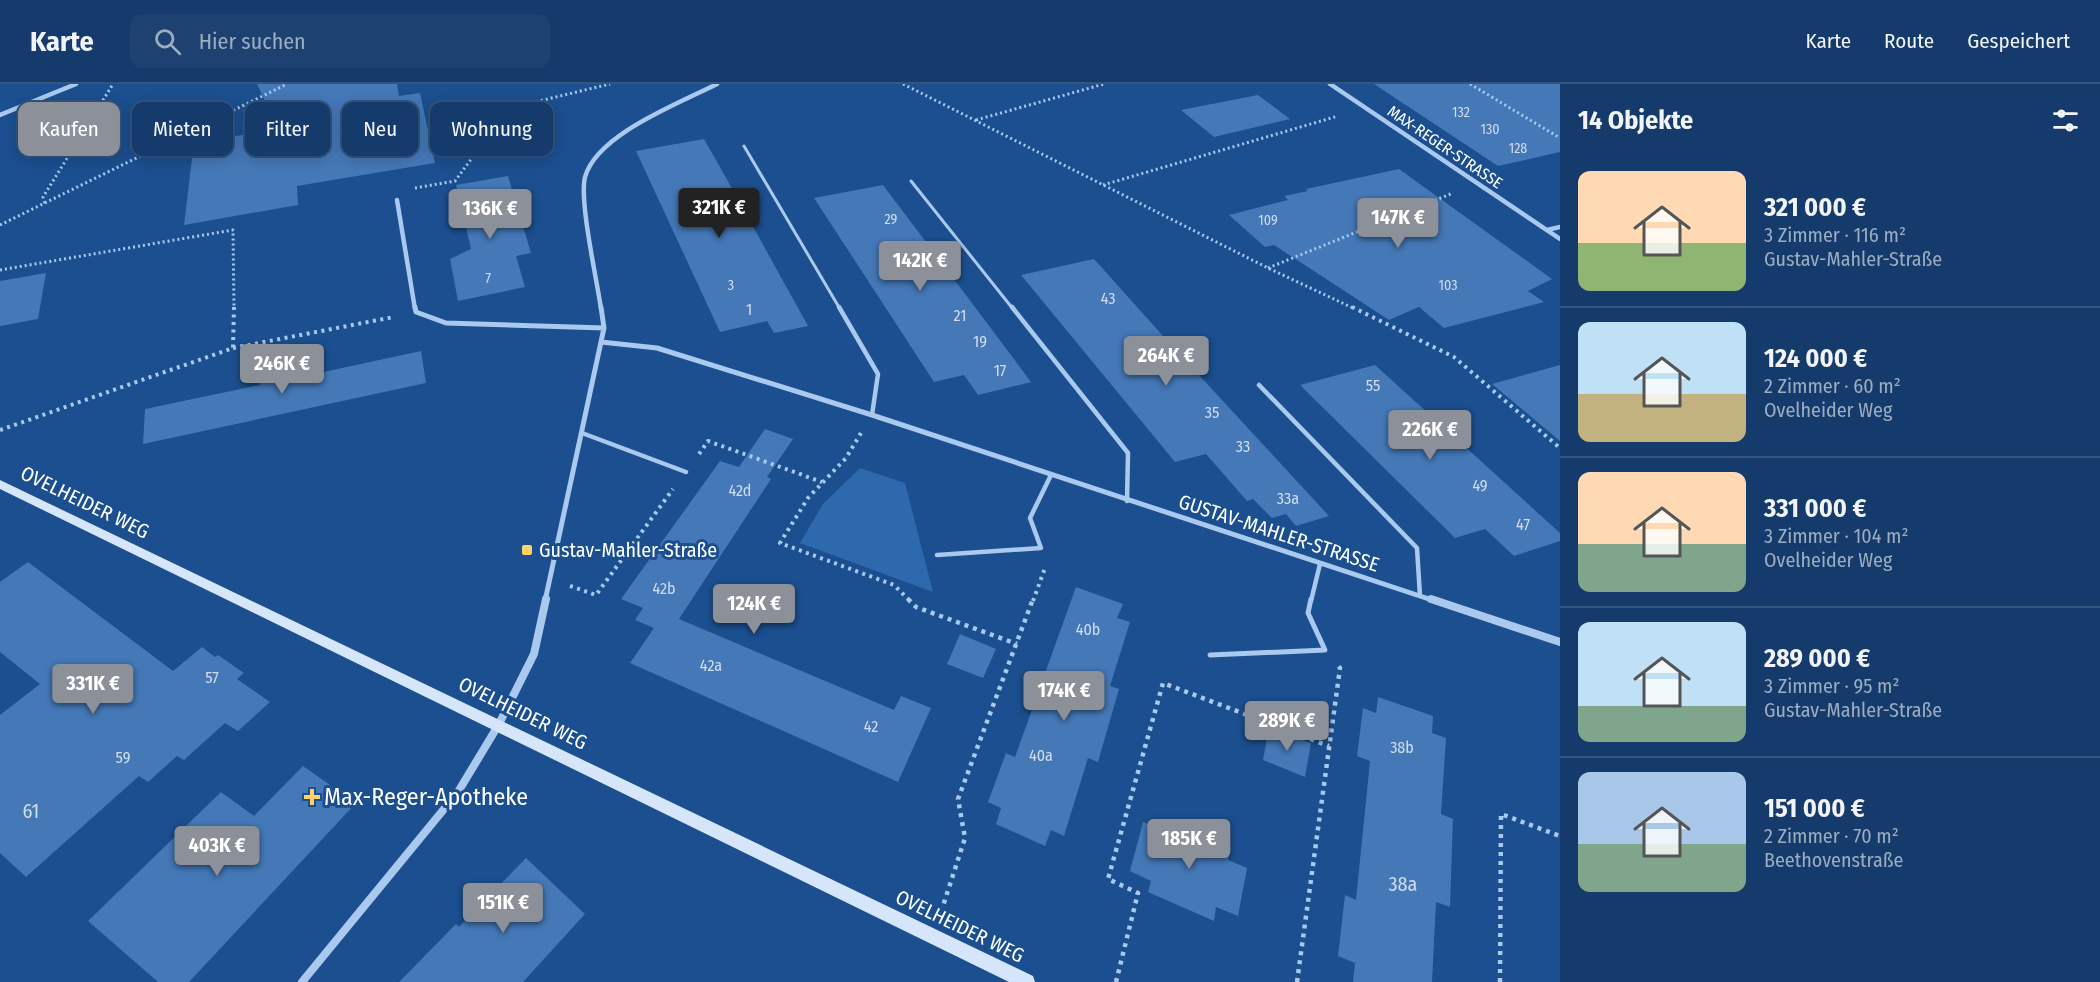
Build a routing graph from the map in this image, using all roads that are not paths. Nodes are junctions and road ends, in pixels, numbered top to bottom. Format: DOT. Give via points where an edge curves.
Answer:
graph roads {
  1 [pos="76,84"];
  2 [pos="717,84"];
  3 [pos="1330,84"];
  4 [pos="0,115"];
  5 [pos="744,146"];
  6 [pos="911,181"];
  7 [pos="397,201"];
  8 [pos="1560,227"];
  9 [pos="1547,230"];
  10 [pos="1560,239"];
  11 [pos="604,328"];
  12 [pos="601,342"];
  13 [pos="1259,385"];
  14 [pos="872,415"];
  15 [pos="582,433"];
  16 [pos="686,472"];
  17 [pos="1051,475"];
  18 [pos="0,484"];
  19 [pos="1127,501"];
  20 [pos="937,555"];
  21 [pos="1320,564"];
  22 [pos="1420,596"];
  23 [pos="1560,642"];
  24 [pos="1210,655"];
  25 [pos="499,724"];
  26 [pos="302,982"];
  27 [pos="1027,982"];
  1 -- 4 [label="street"];
  2 -- 11 [label="street" via="615,137 596,155 585,177 584,199"];
  3 -- 9 [label="street, MAX-REGER-STRASSE"];
  5 -- 14 [label="lane" via="878,374"];
  6 -- 19 [label="lane" via="1128,453"];
  7 -- 11 [label="street" via="416,312 446,322"];
  8 -- 9 [label="street"];
  9 -- 10 [label="street, MAX-REGER-STRASSE"];
  11 -- 12 [label="street"];
  12 -- 14 [label="street, GUSTAV-MAHLER-STRASSE" via="657,348"];
  12 -- 15 [label="street"];
  13 -- 22 [label="lane" via="1417,548"];
  14 -- 17 [label="street, GUSTAV-MAHLER-STRASSE"];
  15 -- 16 [label="lane"];
  15 -- 25 [label="street" via="534,654"];
  17 -- 19 [label="street, GUSTAV-MAHLER-STRASSE"];
  17 -- 20 [label="lane" via="1030,518 1041,548"];
  18 -- 25 [label="street, OVELHEIDER WEG"];
  19 -- 21 [label="street, GUSTAV-MAHLER-STRASSE"];
  21 -- 22 [label="street, GUSTAV-MAHLER-STRASSE"];
  21 -- 24 [label="lane" via="1308,613 1325,650"];
  22 -- 23 [label="street, GUSTAV-MAHLER-STRASSE"];
  25 -- 26 [label="street" via="458,792"];
  25 -- 27 [label="street, OVELHEIDER WEG"];
}
